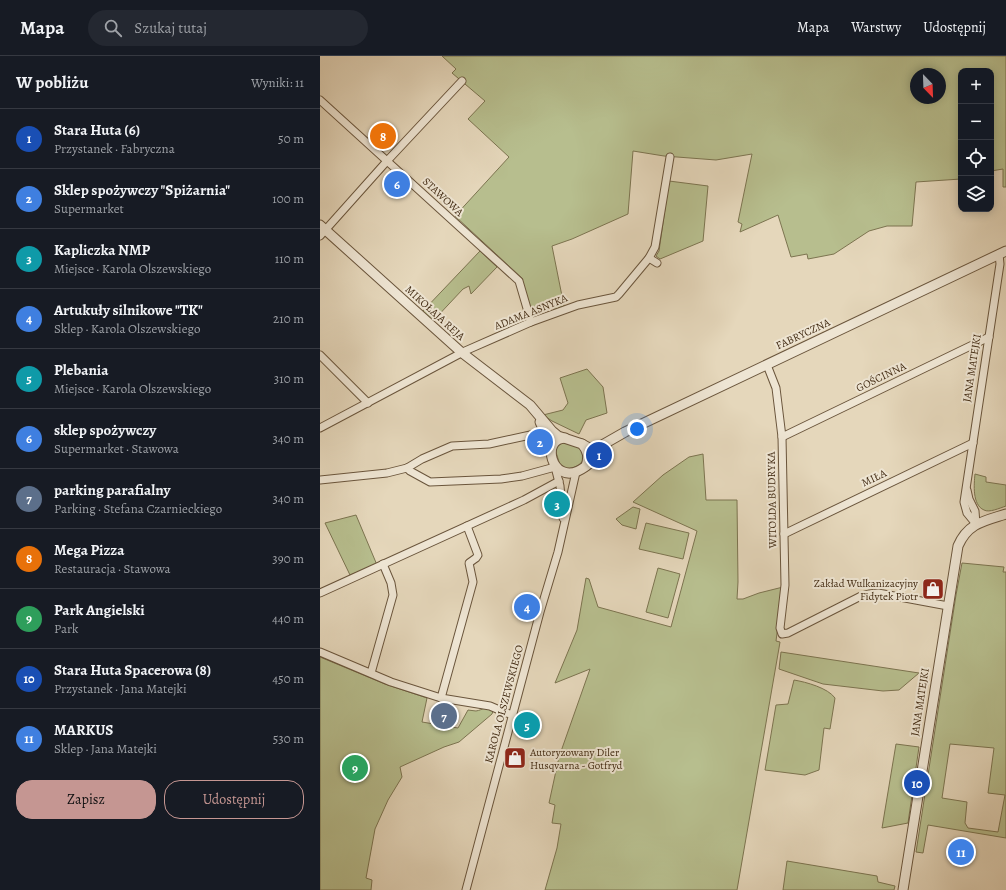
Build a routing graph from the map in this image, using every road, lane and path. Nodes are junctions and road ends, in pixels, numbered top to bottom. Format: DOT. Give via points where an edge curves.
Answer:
graph roads {
  1 [pos="462,82"];
  2 [pos="320,100"];
  3 [pos="670,156"];
  4 [pos="387,161"];
  5 [pos="322,230"];
  6 [pos="1003,253"];
  7 [pos="649,258"];
  8 [pos="656,263"];
  9 [pos="531,322"];
  10 [pos="989,337"];
  11 [pos="461,352"];
  12 [pos="320,355"];
  13 [pos="767,365"];
  14 [pos="368,403"];
  15 [pos="320,428"];
  16 [pos="548,432"];
  17 [pos="782,437"];
  18 [pos="567,438"];
  19 [pos="612,440"];
  20 [pos="972,443"];
  21 [pos="582,444"];
  22 [pos="551,452"];
  23 [pos="586,466"];
  24 [pos="556,467"];
  25 [pos="407,468"];
  26 [pos="576,472"];
  27 [pos="320,480"];
  28 [pos="559,482"];
  29 [pos="1006,514"];
  30 [pos="564,524"];
  31 [pos="976,524"];
  32 [pos="467,526"];
  33 [pos="784,534"];
  34 [pos="383,564"];
  35 [pos="320,593"];
  36 [pos="948,606"];
  37 [pos="320,652"];
  38 [pos="371,673"];
  39 [pos="441,698"];
  40 [pos="513,715"];
  41 [pos="466,890"];
  42 [pos="904,890"];
  1 -- 4 [label="street"];
  2 -- 4 [label="street, STAWOWA"];
  3 -- 7 [label="street, ADAMA ASNYKA" via="655,247"];
  4 -- 5 [label="street"];
  4 -- 9 [label="street, STAWOWA" via="519,281"];
  5 -- 11 [label="street, MIKOŁAJA REJA"];
  6 -- 10 [label="street, JANA MATEJKI"];
  6 -- 13 [label="street, FABRYCZNA"];
  7 -- 8 [label="street"];
  7 -- 9 [label="street, ADAMA ASNYKA" via="616,297 578,305"];
  9 -- 11 [label="street, ADAMA ASNYKA"];
  10 -- 17 [label="street, GOŚCINNA"];
  10 -- 20 [label="street, JANA MATEJKI"];
  11 -- 14 [label="street, ADAMA ASNYKA"];
  11 -- 16 [label="street, MIKOŁAJA REJA" via="530,405"];
  12 -- 14 [label="street"];
  13 -- 17 [label="street, WITOLDA BUDRYKA" via="777,394"];
  13 -- 19 [label="street, FABRYCZNA"];
  14 -- 15 [label="street, ADAMA ASNYKA"];
  16 -- 18 [label="street"];
  16 -- 22 [label="street"];
  16 -- 25 [label="street" via="489,444 452,446"];
  17 -- 33 [label="street, WITOLDA BUDRYKA"];
  18 -- 21 [label="street"];
  18 -- 22 [label="street" via="555,441"];
  19 -- 21 [label="street, FABRYCZNA" via="594,449"];
  19 -- 23 [label="street, FABRYCZNA"];
  20 -- 31 [label="street, JANA MATEJKI" via="966,486 975,511"];
  20 -- 33 [label="street, MIŁA"];
  21 -- 23 [label="street" via="588,454"];
  22 -- 24 [label="street"];
  23 -- 26 [label="street"];
  24 -- 25 [label="street" via="500,480 430,482"];
  24 -- 26 [label="street" via="567,474"];
  24 -- 28 [label="street, KAROLA OLSZEWSKIEGO"];
  25 -- 27 [label="street" via="387,473"];
  26 -- 30 [label="street, KAROLA OLSZEWSKIEGO"];
  28 -- 30 [label="street, KAROLA OLSZEWSKIEGO"];
  28 -- 32 [label="street"];
  29 -- 31 [label="street"];
  30 -- 40 [label="street, KAROLA OLSZEWSKIEGO"];
  31 -- 36 [label="street, JANA MATEJKI" via="961,538 958,546"];
  32 -- 34 [label="street"];
  32 -- 39 [label="street" via="478,555 469,563 473,582"];
  33 -- 36 [label="street, WITOLDA BUDRYKA" via="785,585 780,631 782,634 869,594 878,593"];
  34 -- 35 [label="street"];
  34 -- 38 [label="street" via="392,584 393,594"];
  36 -- 42 [label="street, JANA MATEJKI"];
  37 -- 38 [label="street"];
  38 -- 39 [label="street"];
  39 -- 40 [label="street" via="490,706"];
  40 -- 41 [label="street, KAROLA OLSZEWSKIEGO"];
}
